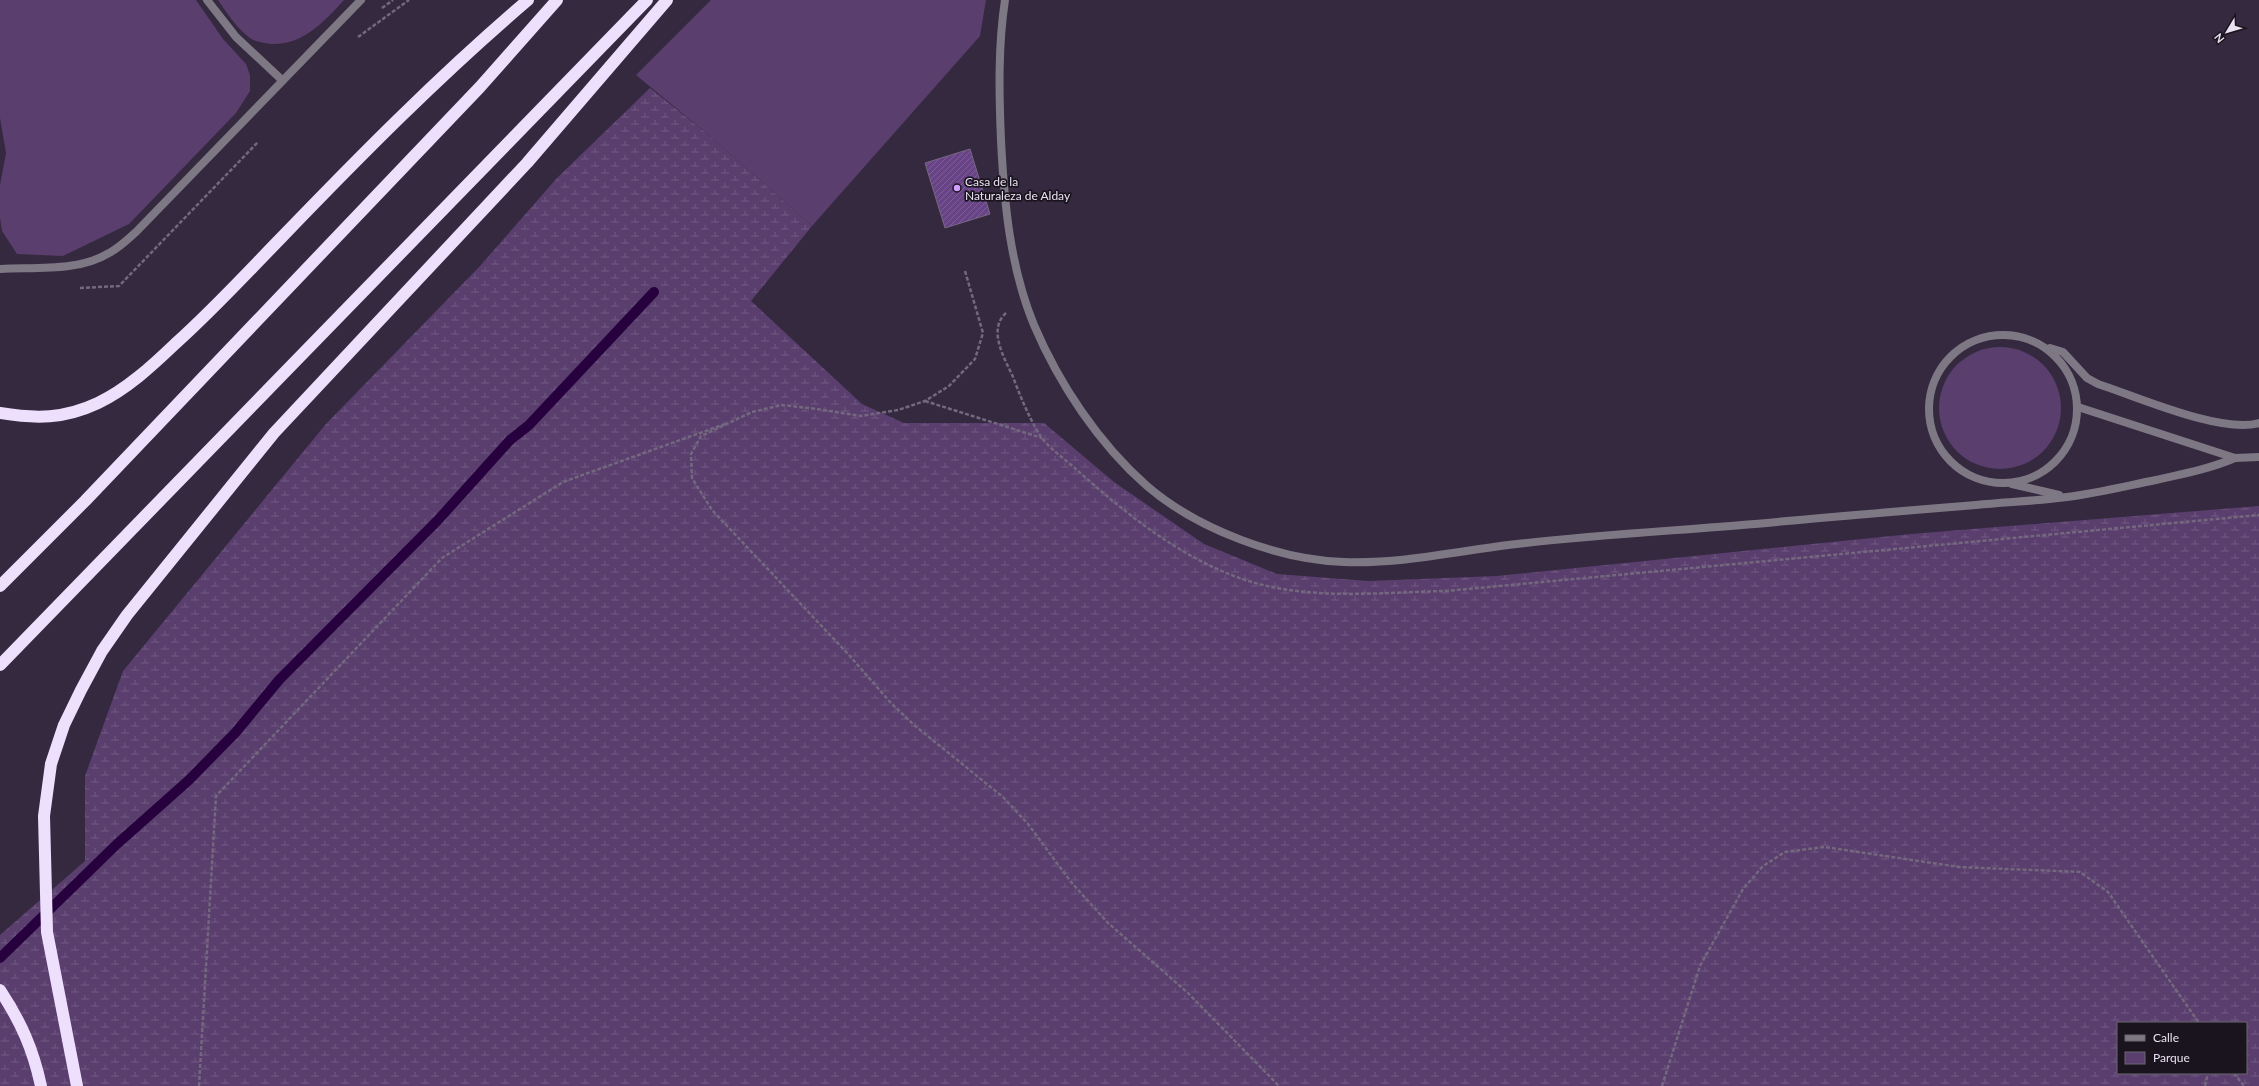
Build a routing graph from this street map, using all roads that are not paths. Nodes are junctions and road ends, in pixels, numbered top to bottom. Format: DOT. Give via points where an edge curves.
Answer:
graph roads {
  1 [pos="207,0"];
  2 [pos="361,0"];
  3 [pos="528,0"];
  4 [pos="557,0"];
  5 [pos="647,0"];
  6 [pos="667,0"];
  7 [pos="1005,0"];
  8 [pos="282,80"];
  9 [pos="0,269"];
  10 [pos="2042,345"];
  11 [pos="2078,407"];
  12 [pos="0,413"];
  13 [pos="2259,423"];
  14 [pos="2259,457"];
  15 [pos="2235,458"];
  16 [pos="2009,483"];
  17 [pos="2068,497"];
  18 [pos="0,586"];
  19 [pos="0,665"];
  20 [pos="0,990"];
  21 [pos="41,1086"];
  22 [pos="77,1086"];
  1 -- 8 [label="street" via="236,37"];
  2 -- 8 [label="street"];
  3 -- 12 [label="highway" via="363,154 201,321 146,372 99,402 65,415 30,418"];
  4 -- 18 [label="highway" via="480,87 85,501"];
  5 -- 19 [label="highway"];
  6 -- 22 [label="highway" via="527,163 274,432 127,615 95,664 64,725 51,764 44,816 47,932"];
  7 -- 17 [label="street" via="1000,49 999,105 1003,180 1008,230 1020,281 1034,324 1069,390 1126,467 1150,489 1175,506 1226,534 1284,554 1343,562 1368,562 1513,544"];
  8 -- 9 [label="street" via="136,232 109,254 70,265"];
  10 -- 11 [label="street" via="2058,358 2070,375 2076,390"];
  10 -- 13 [label="street" via="2063,352 2088,378 2098,384 2209,421 2233,426"];
  10 -- 16 [label="street" via="2017,335 1989,335 1976,339 1951,355 1934,380 1930,395 1930,425 1943,453 1953,464 1980,479"];
  11 -- 15 [label="street"];
  11 -- 16 [label="street" via="2070,443 2055,463 2034,477"];
  14 -- 15 [label="street"];
  15 -- 17 [label="street" via="2208,469"];
  16 -- 17 [label="street"];
  20 -- 21 [label="highway" via="19,1018 37,1066"];
}
